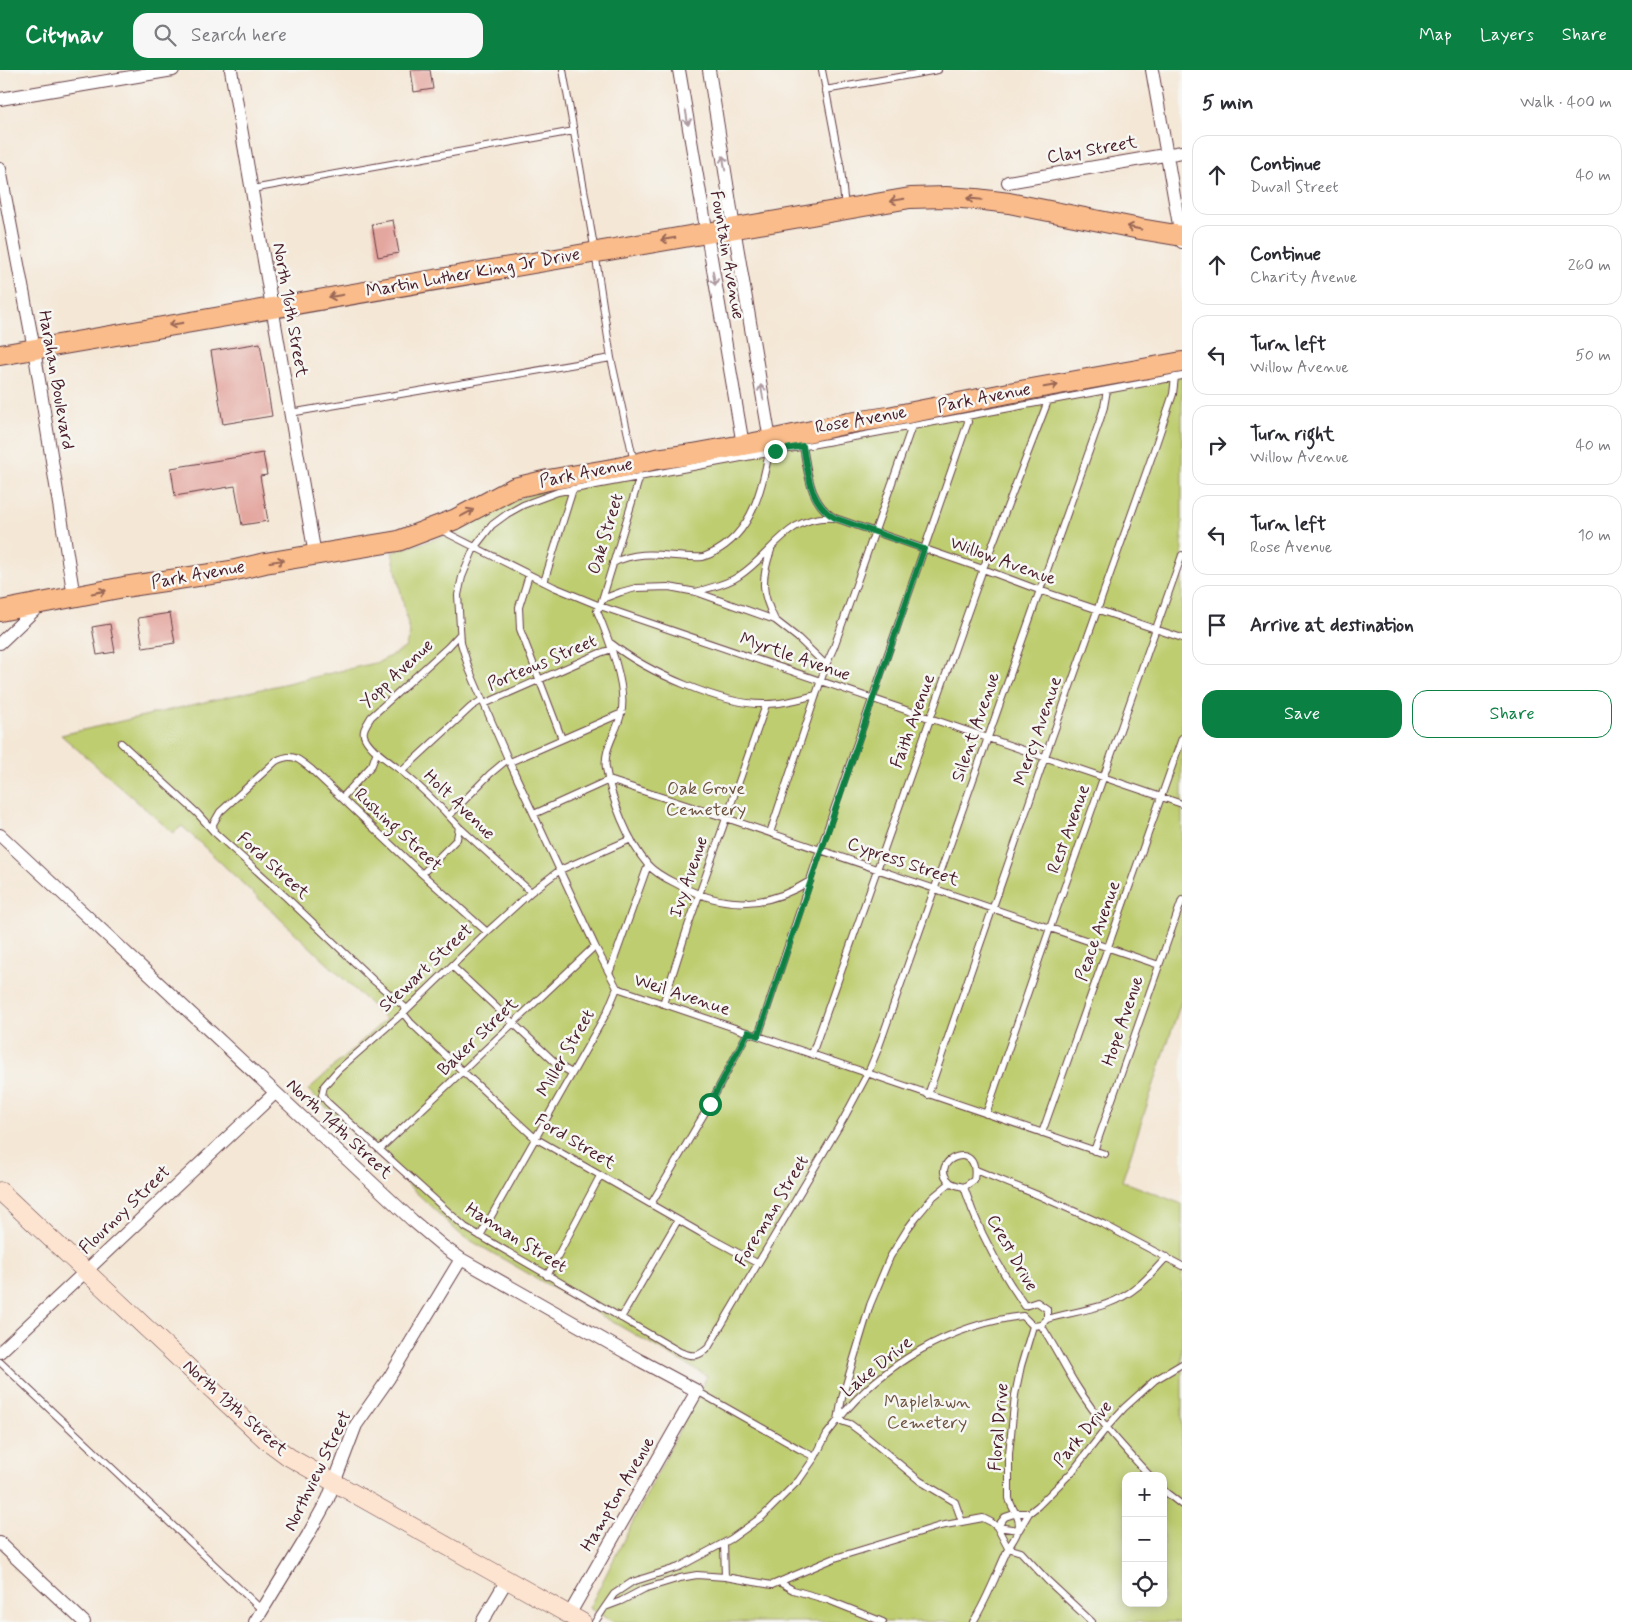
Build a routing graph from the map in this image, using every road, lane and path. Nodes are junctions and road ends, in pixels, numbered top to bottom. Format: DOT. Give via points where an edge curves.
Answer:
graph roads {
  1 [pos="173,70"];
  2 [pos="231,70"];
  3 [pos="563,70"];
  4 [pos="678,70"];
  5 [pos="709,70"];
  6 [pos="822,70"];
  7 [pos="938,70"];
  8 [pos="1152,70"];
  9 [pos="826,90"];
  10 [pos="0,99"];
  11 [pos="574,131"];
  12 [pos="1182,152"];
  13 [pos="1166,154"];
  14 [pos="0,169"];
  15 [pos="1008,182"];
  16 [pos="252,190"];
  17 [pos="845,209"];
  18 [pos="734,228"];
  19 [pos="706,233"];
  20 [pos="1181,239"];
  21 [pos="595,252"];
  22 [pos="272,307"];
  23 [pos="34,350"];
  24 [pos="0,355"];
  25 [pos="611,358"];
  26 [pos="1180,372"];
  27 [pos="1107,390"];
  28 [pos="1048,400"];
  29 [pos="290,413"];
  30 [pos="967,416"];
  31 [pos="912,426"];
  32 [pos="743,445"];
  33 [pos="770,446"];
  34 [pos="803,446"];
  35 [pos="637,470"];
  36 [pos="573,489"];
  37 [pos="835,518"];
  38 [pos="435,527"];
  39 [pos="876,532"];
  40 [pos="772,546"];
  41 [pos="474,548"];
  42 [pos="924,549"];
  43 [pos="315,555"];
  44 [pos="1182,555"];
  45 [pos="613,563"];
  46 [pos="983,569"];
  47 [pos="529,576"];
  48 [pos="544,582"];
  49 [pos="1039,590"];
  50 [pos="696,592"];
  51 [pos="74,597"];
  52 [pos="41,604"];
  53 [pos="601,604"];
  54 [pos="1097,610"];
  55 [pos="0,611"];
  56 [pos="775,620"];
  57 [pos="1156,630"];
  58 [pos="460,634"];
  59 [pos="1182,638"];
  60 [pos="0,643"];
  61 [pos="612,646"];
  62 [pos="826,665"];
  63 [pos="540,679"];
  64 [pos="821,682"];
  65 [pos="816,695"];
  66 [pos="873,699"];
  67 [pos="483,702"];
  68 [pos="766,704"];
  69 [pos="622,713"];
  70 [pos="930,718"];
  71 [pos="988,738"];
  72 [pos="1182,738"];
  73 [pos="562,739"];
  74 [pos="366,740"];
  75 [pos="120,743"];
  76 [pos="377,751"];
  77 [pos="1045,757"];
  78 [pos="509,760"];
  79 [pos="402,771"];
  80 [pos="1104,778"];
  81 [pos="608,780"];
  82 [pos="1160,797"];
  83 [pos="342,798"];
  84 [pos="1182,804"];
  85 [pos="534,814"];
  86 [pos="449,816"];
  87 [pos="726,818"];
  88 [pos="459,827"];
  89 [pos="214,832"];
  90 [pos="770,833"];
  91 [pos="0,835"];
  92 [pos="631,839"];
  93 [pos="820,850"];
  94 [pos="648,865"];
  95 [pos="877,869"];
  96 [pos="560,870"];
  97 [pos="422,874"];
  98 [pos="810,881"];
  99 [pos="935,888"];
  100 [pos="531,892"];
  101 [pos="699,896"];
  102 [pos="1182,900"];
  103 [pos="993,908"];
  104 [pos="1050,928"];
  105 [pos="487,932"];
  106 [pos="595,946"];
  107 [pos="1109,947"];
  108 [pos="1158,965"];
  109 [pos="452,966"];
  110 [pos="610,971"];
  111 [pos="617,988"];
  112 [pos="663,1004"];
  113 [pos="405,1011"];
  114 [pos="513,1024"];
  115 [pos="748,1032"];
  116 [pos="758,1036"];
  117 [pos="812,1054"];
  118 [pos="463,1072"];
  119 [pos="572,1073"];
  120 [pos="868,1073"];
  121 [pos="274,1093"];
  122 [pos="322,1095"];
  123 [pos="928,1095"];
  124 [pos="986,1114"];
  125 [pos="1042,1134"];
  126 [pos="535,1138"];
  127 [pos="380,1149"];
  128 [pos="1094,1152"];
  129 [pos="1105,1154"];
  130 [pos="976,1170"];
  131 [pos="600,1176"];
  132 [pos="950,1183"];
  133 [pos="964,1187"];
  134 [pos="0,1191"];
  135 [pos="651,1204"];
  136 [pos="678,1220"];
  137 [pos="480,1236"];
  138 [pos="1167,1257"];
  139 [pos="461,1259"];
  140 [pos="758,1263"];
  141 [pos="1182,1266"];
  142 [pos="85,1272"];
  143 [pos="546,1276"];
  144 [pos="1025,1306"];
  145 [pos="1023,1316"];
  146 [pos="621,1318"];
  147 [pos="1047,1319"];
  148 [pos="1041,1325"];
  149 [pos="1033,1326"];
  150 [pos="0,1352"];
  151 [pos="694,1356"];
  152 [pos="0,1362"];
  153 [pos="1182,1364"];
  154 [pos="697,1391"];
  155 [pos="838,1420"];
  156 [pos="1107,1427"];
  157 [pos="815,1456"];
  158 [pos="1146,1472"];
  159 [pos="333,1483"];
  160 [pos="1167,1493"];
  161 [pos="1182,1505"];
  162 [pos="1010,1506"];
  163 [pos="1017,1513"];
  164 [pos="1029,1513"];
  165 [pos="1005,1517"];
  166 [pos="962,1522"];
  167 [pos="997,1527"];
  168 [pos="1019,1530"];
  169 [pos="0,1543"];
  170 [pos="724,1544"];
  171 [pos="1008,1548"];
  172 [pos="725,1576"];
  173 [pos="507,1580"];
  174 [pos="779,1582"];
  175 [pos="605,1607"];
  176 [pos="262,1610"];
  177 [pos="575,1618"];
  178 [pos="84,1622"];
  179 [pos="255,1622"];
  180 [pos="482,1622"];
  181 [pos="596,1622"];
  182 [pos="883,1622"];
  183 [pos="973,1622"];
  184 [pos="1092,1622"];
  1 -- 10 [label="street"];
  2 -- 16 [label="street, North 16th Street"];
  3 -- 11 [label="lane"];
  4 -- 19 [label="street, Fountain Avenue, one-way"];
  18 -- 5 [label="street, Fountain Avenue, one-way"];
  6 -- 9 [label="lane"];
  7 -- 9 [label="lane"];
  8 -- 13 [label="street"];
  9 -- 17 [label="lane" via="841,168"];
  11 -- 16 [label="lane"];
  11 -- 21 [label="lane"];
  12 -- 13 [label="street, Clay Street"];
  13 -- 15 [label="street, Clay Street"];
  13 -- 20 [label="street"];
  14 -- 23 [label="street, Harahan Boulevard"];
  16 -- 22 [label="street, North 16th Street"];
  17 -- 18 [label="main road, Martin Luther King Jr Drive"];
  20 -- 17 [label="main road, Martin Luther King Jr Drive, one-way" via="976,199 910,198"];
  18 -- 19 [label="main road, Martin Luther King Jr Drive"];
  33 -- 18 [label="street, Fountain Avenue, one-way"];
  19 -- 21 [label="main road, Martin Luther King Jr Drive, one-way"];
  19 -- 32 [label="street, Fountain Avenue, one-way"];
  21 -- 22 [label="main road, Martin Luther King Jr Drive, one-way"];
  21 -- 25 [label="lane"];
  22 -- 23 [label="main road, Martin Luther King Jr Drive, one-way"];
  22 -- 29 [label="street, North 16th Street"];
  23 -- 24 [label="main road, Martin Luther King Jr Drive"];
  23 -- 51 [label="street, Harahan Boulevard"];
  25 -- 29 [label="lane"];
  25 -- 35 [label="lane"];
  26 -- 27 [label="lane, Rose Avenue"];
  33 -- 26 [label="main road, Park Avenue, one-way" via="849,423 1009,393"];
  26 -- 54 [label="lane, Mercy Avenue"];
  27 -- 28 [label="lane, Rose Avenue"];
  27 -- 49 [label="lane, Silent Avenue" via="1099,423"];
  28 -- 30 [label="lane, Rose Avenue"];
  28 -- 46 [label="lane, Faith Avenue"];
  29 -- 43 [label="street, North 16th Street"];
  30 -- 31 [label="lane, Rose Avenue"];
  30 -- 42 [label="lane" via="968,422"];
  31 -- 34 [label="lane, Rose Avenue"];
  31 -- 39 [label="lane"];
  32 -- 33 [label="main road, Park Avenue"];
  32 -- 35 [label="main road, Park Avenue"];
  33 -- 34 [label="lane, Rose Avenue"];
  33 -- 35 [label="lane, Rose Avenue"];
  33 -- 45 [label="lane" via="750,519 740,533 724,546 703,557 639,554"];
  34 -- 37 [label="lane, Willow Avenue" via="812,492 821,507"];
  35 -- 36 [label="lane, Rose Avenue"];
  38 -- 35 [label="main road, Park Avenue, one-way" via="514,488 618,468"];
  35 -- 45 [label="lane, Oak Street"];
  36 -- 41 [label="lane, Rose Avenue" via="522,505 492,525"];
  36 -- 48 [label="lane"];
  37 -- 39 [label="lane, Willow Avenue"];
  37 -- 40 [label="lane" via="814,519 796,525"];
  38 -- 41 [label="lane, Myrtle Avenue"];
  38 -- 43 [label="main road, Park Avenue" via="398,541"];
  39 -- 42 [label="lane, Willow Avenue"];
  39 -- 62 [label="lane"];
  40 -- 50 [label="lane" via="739,576"];
  40 -- 56 [label="lane" via="764,589"];
  41 -- 47 [label="lane, Myrtle Avenue"];
  41 -- 58 [label="lane, Weil Avenue" via="458,595"];
  42 -- 46 [label="lane, Willow Avenue"];
  42 -- 66 [label="lane"];
  51 -- 43 [label="main road, Park Avenue, one-way"];
  44 -- 57 [label="lane, Rest Avenue"];
  45 -- 53 [label="lane, Oak Street"];
  46 -- 49 [label="lane, Willow Avenue"];
  46 -- 70 [label="lane, Faith Avenue"];
  47 -- 48 [label="lane, Myrtle Avenue"];
  47 -- 63 [label="lane" via="520,602 519,623"];
  48 -- 53 [label="lane, Myrtle Avenue"];
  49 -- 54 [label="lane, Willow Avenue"];
  49 -- 71 [label="lane, Silent Avenue"];
  50 -- 53 [label="lane" via="669,587 636,588 605,598"];
  50 -- 56 [label="lane"];
  51 -- 52 [label="main road, Park Avenue"];
  52 -- 55 [label="main road, Park Avenue"];
  52 -- 60 [label="street"];
  53 -- 61 [label="lane, Oak Street" via="597,611"];
  53 -- 64 [label="lane, Myrtle Avenue"];
  54 -- 57 [label="lane, Willow Avenue"];
  54 -- 77 [label="lane, Mercy Avenue"];
  56 -- 62 [label="lane"];
  57 -- 59 [label="lane, Willow Avenue"];
  57 -- 80 [label="lane, Rest Avenue"];
  58 -- 67 [label="lane, Weil Avenue" via="464,656"];
  58 -- 74 [label="lane, Yopp Avenue" via="371,717 364,732"];
  61 -- 63 [label="lane, Porteous Street"];
  61 -- 68 [label="lane" via="682,683 731,700"];
  61 -- 69 [label="lane, Oak Street" via="623,700"];
  62 -- 64 [label="lane"];
  63 -- 67 [label="lane, Porteous Street"];
  63 -- 73 [label="lane"];
  64 -- 65 [label="lane"];
  64 -- 66 [label="lane, Myrtle Avenue"];
  65 -- 68 [label="lane"];
  65 -- 90 [label="lane"];
  66 -- 70 [label="lane, Myrtle Avenue"];
  66 -- 93 [label="lane"];
  67 -- 78 [label="lane, Weil Avenue"];
  67 -- 79 [label="lane, Porteous Street" via="471,707"];
  68 -- 87 [label="lane, Ivy Avenue"];
  69 -- 73 [label="lane"];
  69 -- 81 [label="lane, Oak Street" via="605,756"];
  70 -- 71 [label="lane, Myrtle Avenue"];
  70 -- 95 [label="lane, Faith Avenue"];
  71 -- 77 [label="lane, Myrtle Avenue"];
  71 -- 99 [label="lane, Silent Avenue"];
  72 -- 82 [label="lane, Peace Avenue"];
  73 -- 78 [label="lane"];
  74 -- 76 [label="lane, Holt Avenue"];
  75 -- 89 [label="lane, Ford Street"];
  76 -- 79 [label="lane, Holt Avenue"];
  76 -- 83 [label="lane" via="372,765"];
  77 -- 80 [label="lane, Myrtle Avenue"];
  77 -- 103 [label="lane, Mercy Avenue"];
  78 -- 85 [label="lane, Weil Avenue"];
  78 -- 86 [label="lane" via="490,774"];
  79 -- 86 [label="lane, Holt Avenue"];
  80 -- 82 [label="lane, Myrtle Avenue"];
  80 -- 104 [label="lane, Rest Avenue"];
  81 -- 85 [label="lane"];
  81 -- 87 [label="lane, Cypress Street"];
  81 -- 92 [label="lane, Oak Street"];
  82 -- 84 [label="lane, Myrtle Avenue"];
  82 -- 107 [label="lane, Peace Avenue"];
  83 -- 89 [label="lane, Rushing Street" via="299,760 285,756 220,812 213,824"];
  83 -- 97 [label="lane, Rushing Street"];
  85 -- 96 [label="lane, Weil Avenue"];
  86 -- 88 [label="lane, Holt Avenue"];
  87 -- 90 [label="lane, Cypress Street"];
  87 -- 101 [label="lane, Ivy Avenue"];
  88 -- 97 [label="lane" via="457,839"];
  88 -- 100 [label="lane, Holt Avenue"];
  89 -- 113 [label="lane, Ford Street"];
  90 -- 93 [label="lane, Cypress Street"];
  91 -- 121 [label="street, North 14th Street"];
  92 -- 94 [label="lane, Oak Street"];
  92 -- 96 [label="lane, Stewart Street"];
  93 -- 95 [label="lane, Cypress Street"];
  93 -- 98 [label="lane"];
  94 -- 101 [label="lane, Oak Street"];
  94 -- 110 [label="lane"];
  95 -- 99 [label="lane, Cypress Street"];
  95 -- 117 [label="lane, Faith Avenue"];
  96 -- 100 [label="lane, Stewart Street"];
  96 -- 106 [label="lane, Weil Avenue"];
  97 -- 105 [label="lane, Rushing Street"];
  98 -- 101 [label="lane, Oak Street" via="768,900 739,902"];
  98 -- 116 [label="lane"];
  99 -- 103 [label="lane, Cypress Street"];
  99 -- 120 [label="lane, Silent Avenue"];
  100 -- 105 [label="lane, Stewart Street"];
  101 -- 112 [label="lane, Ivy Avenue"];
  102 -- 108 [label="lane, Hope Avenue"];
  103 -- 104 [label="lane, Cypress Street"];
  103 -- 123 [label="lane, Mercy Avenue"];
  104 -- 107 [label="lane, Cypress Street"];
  104 -- 124 [label="lane, Rest Avenue"];
  105 -- 109 [label="lane, Stewart Street"];
  106 -- 110 [label="lane, Weil Avenue"];
  106 -- 114 [label="lane, Baker Street"];
  107 -- 108 [label="lane, Cypress Street"];
  107 -- 125 [label="lane, Peace Avenue"];
  108 -- 128 [label="lane, Hope Avenue"];
  109 -- 113 [label="lane, Stewart Street"];
  109 -- 114 [label="lane"];
  110 -- 111 [label="lane, Weil Avenue"];
  111 -- 112 [label="lane, Weil Avenue"];
  111 -- 119 [label="lane, Miller Street" via="608,1012"];
  112 -- 115 [label="lane, Weil Avenue"];
  113 -- 118 [label="lane, Ford Street" via="411,1023"];
  113 -- 122 [label="lane, Stewart Street" via="338,1070 324,1086"];
  114 -- 118 [label="lane, Baker Street"];
  114 -- 119 [label="lane" via="558,1066"];
  115 -- 116 [label="lane, Weil Avenue"];
  115 -- 135 [label="lane"];
  116 -- 117 [label="lane, Weil Avenue"];
  117 -- 120 [label="lane, Weil Avenue"];
  118 -- 126 [label="lane, Ford Street"];
  118 -- 127 [label="lane, Baker Street"];
  119 -- 126 [label="lane, Miller Street"];
  120 -- 123 [label="lane, Weil Avenue"];
  120 -- 140 [label="lane, Foreman Street"];
  121 -- 139 [label="street, North 14th Street" via="412,1220"];
  121 -- 142 [label="street, Flournoy Street"];
  122 -- 127 [label="lane, Hannan Street"];
  123 -- 124 [label="lane, Weil Avenue"];
  124 -- 125 [label="lane, Weil Avenue"];
  125 -- 128 [label="lane, Weil Avenue"];
  126 -- 131 [label="lane, Ford Street"];
  126 -- 137 [label="lane, Miller Street"];
  127 -- 137 [label="lane, Hannan Street" via="465,1227"];
  128 -- 129 [label="lane, Weil Avenue"];
  130 -- 132 [label="lane" via="971,1160 956,1156 948,1160 945,1167"];
  130 -- 133 [label="lane" via="974,1180"];
  130 -- 138 [label="lane" via="1103,1224"];
  131 -- 135 [label="lane, Ford Street"];
  131 -- 143 [label="lane"];
  132 -- 133 [label="lane"];
  132 -- 155 [label="lane" via="926,1205 908,1228 882,1273 865,1320"];
  133 -- 144 [label="lane, Crest Drive" via="991,1253"];
  134 -- 142 [label="main road, North 13th Street"];
  135 -- 136 [label="lane, Ford Street"];
  136 -- 140 [label="lane, Ford Street"];
  136 -- 146 [label="lane"];
  137 -- 143 [label="lane, Hannan Street"];
  138 -- 141 [label="lane"];
  138 -- 147 [label="lane" via="1139,1286 1115,1301"];
  139 -- 154 [label="street, North 14th Street"];
  139 -- 159 [label="street, Northview Street" via="389,1378 356,1425"];
  140 -- 151 [label="lane, Foreman Street" via="708,1348"];
  142 -- 150 [label="street, Flournoy Street"];
  142 -- 159 [label="main road, North 13th Street" via="266,1440"];
  143 -- 146 [label="lane, Hannan Street"];
  144 -- 145 [label="lane"];
  144 -- 147 [label="lane" via="1037,1302 1047,1309"];
  145 -- 149 [label="lane"];
  145 -- 155 [label="lane, Lake Drive" via="984,1324 928,1346 903,1361 851,1404"];
  146 -- 151 [label="lane, Hannan Street" via="680,1352"];
  147 -- 148 [label="lane"];
  148 -- 149 [label="lane"];
  148 -- 156 [label="lane" via="1076,1385"];
  149 -- 162 [label="lane, Floral Drive" via="1013,1410"];
  152 -- 176 [label="lane"];
  153 -- 156 [label="lane, Park Drive" via="1143,1389"];
  154 -- 157 [label="lane"];
  154 -- 177 [label="street, Hampton Avenue"];
  155 -- 157 [label="lane, Lake Drive"];
  155 -- 166 [label="lane" via="850,1424 920,1481 955,1502"];
  156 -- 158 [label="lane"];
  156 -- 164 [label="lane, Park Drive" via="1072,1472"];
  157 -- 170 [label="lane, Lake Drive" via="782,1498"];
  159 -- 173 [label="main road, North 13th Street"];
  159 -- 176 [label="street, Northview Street" via="308,1536"];
  160 -- 161 [label="lane"];
  162 -- 163 [label="lane"];
  162 -- 165 [label="lane"];
  163 -- 164 [label="lane"];
  163 -- 165 [label="lane"];
  163 -- 168 [label="lane"];
  164 -- 168 [label="lane"];
  165 -- 167 [label="lane"];
  166 -- 167 [label="lane" via="983,1518"];
  166 -- 174 [label="lane" via="870,1546"];
  167 -- 168 [label="lane"];
  167 -- 171 [label="lane"];
  168 -- 171 [label="lane"];
  169 -- 178 [label="street"];
  170 -- 172 [label="lane"];
  170 -- 175 [label="lane, Lake Drive" via="679,1568 632,1582 614,1594"];
  171 -- 183 [label="lane"];
  171 -- 184 [label="lane" via="1021,1552"];
  172 -- 174 [label="lane" via="772,1585"];
  172 -- 175 [label="lane" via="697,1575 671,1580"];
  173 -- 177 [label="main road, North 13th Street"];
  173 -- 180 [label="street"];
  174 -- 182 [label="lane"];
  175 -- 181 [label="lane, Lake Drive"];
  176 -- 179 [label="street, Northview Street"];
}
